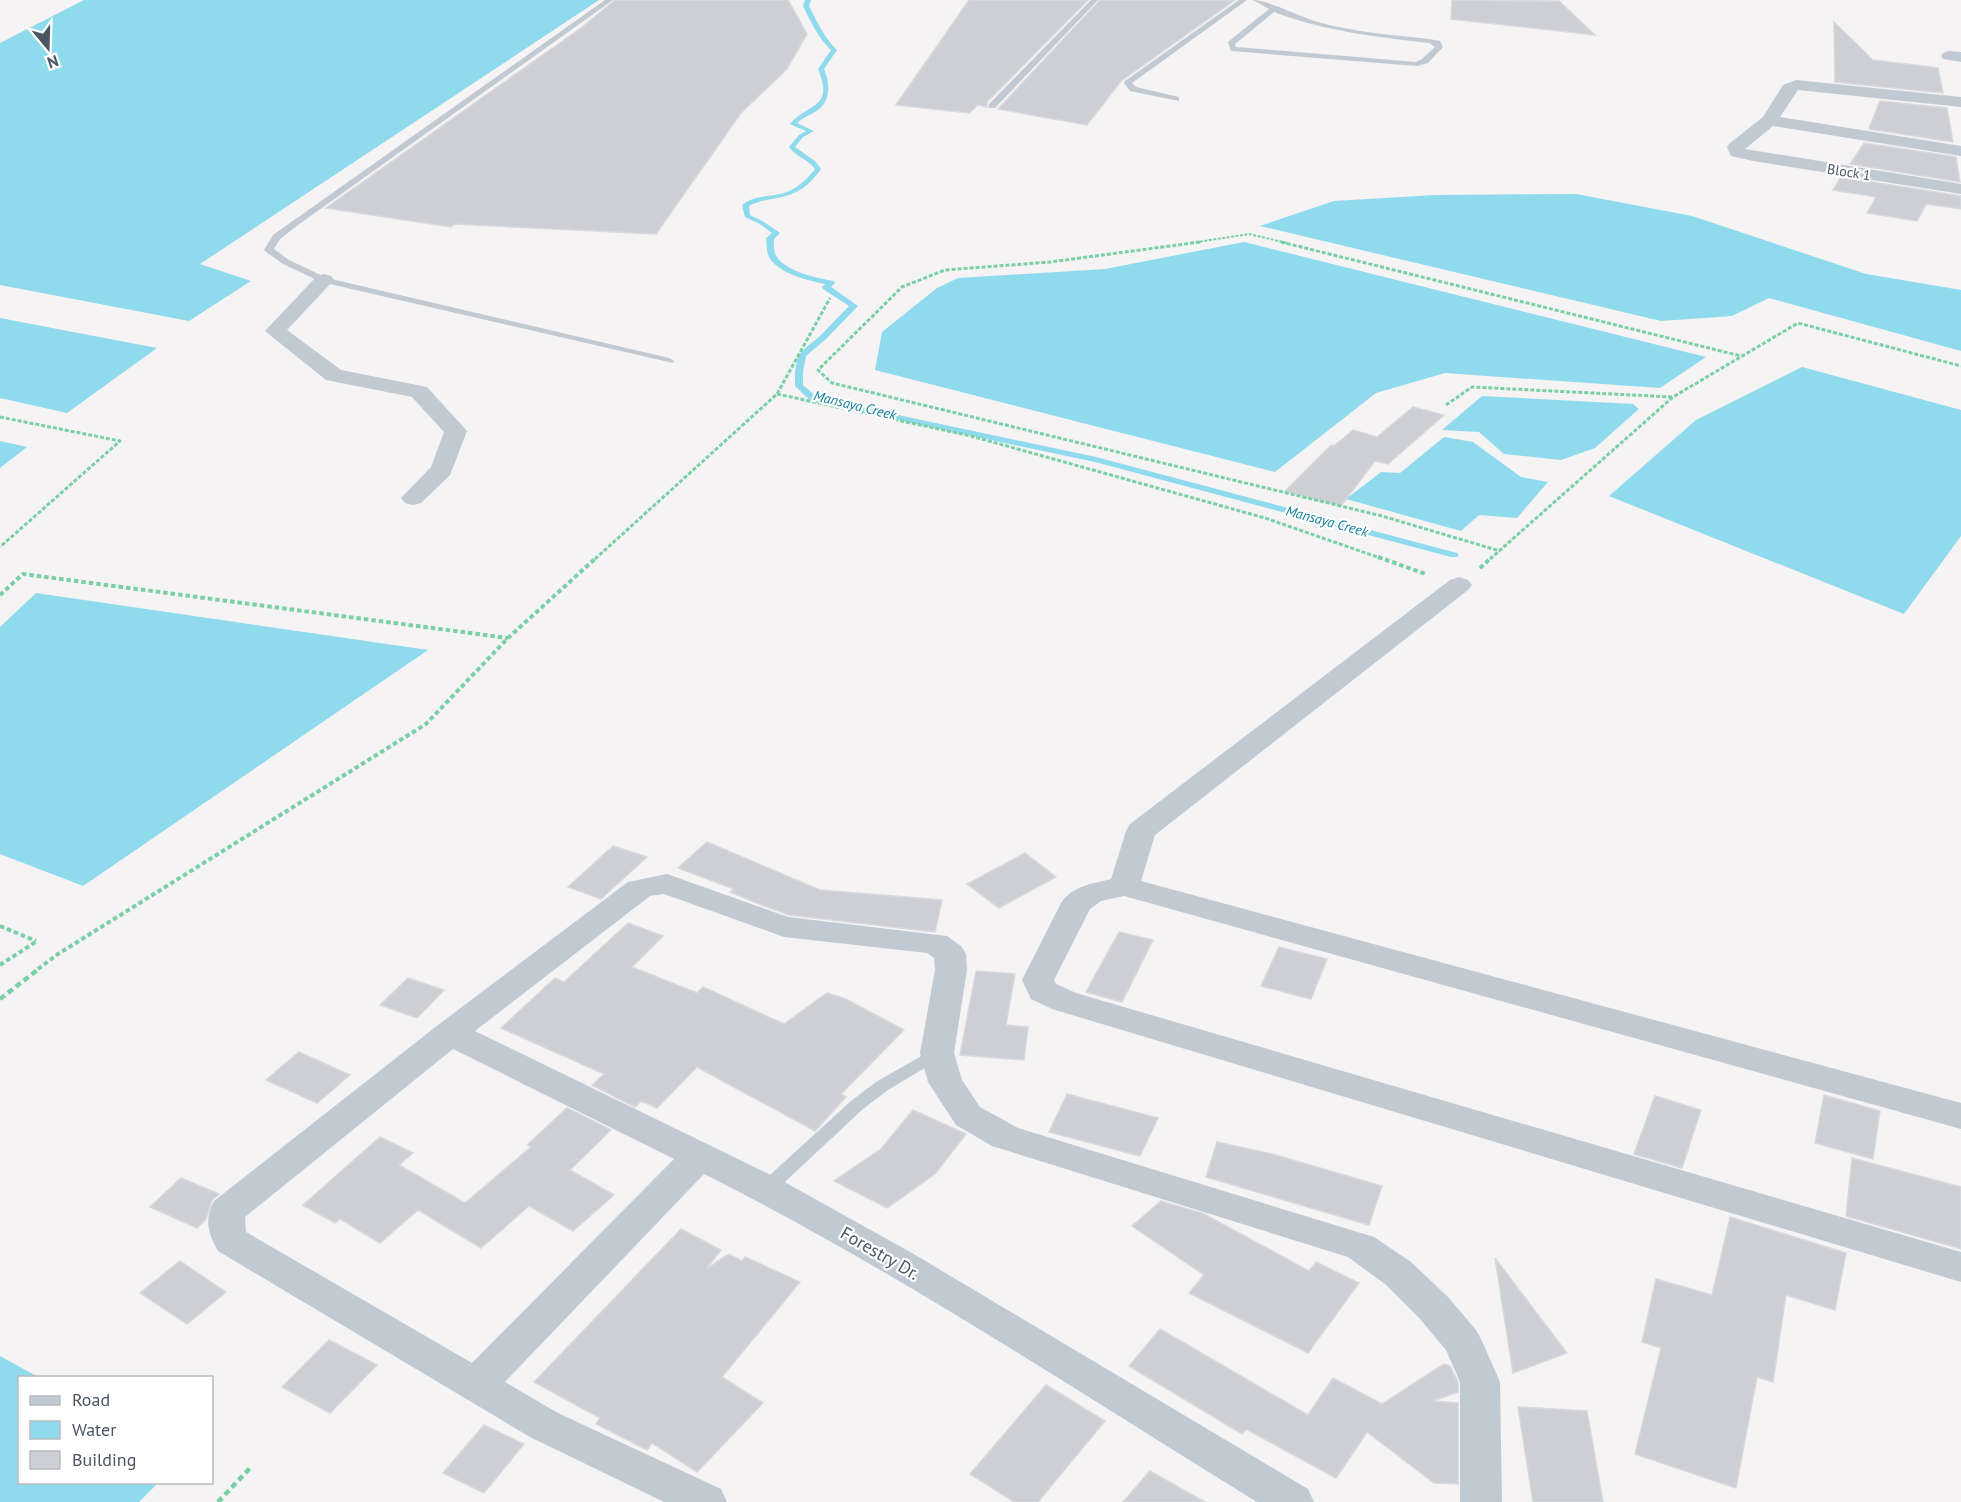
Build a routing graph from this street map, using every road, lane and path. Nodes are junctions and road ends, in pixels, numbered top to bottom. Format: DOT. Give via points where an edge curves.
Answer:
graph roads {
  1 [pos="610,0"];
  2 [pos="1095,0"];
  3 [pos="1244,0"];
  4 [pos="1256,0"];
  5 [pos="1273,9"];
  6 [pos="1176,99"];
  7 [pos="1961,102"];
  8 [pos="993,106"];
  9 [pos="1768,120"];
  10 [pos="1959,147"];
  11 [pos="1961,189"];
  12 [pos="324,280"];
  13 [pos="830,298"];
  14 [pos="1741,356"];
  15 [pos="669,361"];
  16 [pos="1961,366"];
  17 [pos="777,394"];
  18 [pos="1673,398"];
  19 [pos="1446,405"];
  20 [pos="0,417"];
  21 [pos="413,498"];
  22 [pos="0,547"];
  23 [pos="1500,551"];
  24 [pos="1459,585"];
  25 [pos="0,595"];
  26 [pos="508,638"];
  27 [pos="1124,886"];
  28 [pos="0,926"];
  29 [pos="0,965"];
  30 [pos="0,999"];
  31 [pos="450,1034"];
  32 [pos="937,1053"];
  33 [pos="1961,1116"];
  34 [pos="698,1157"];
  35 [pos="766,1189"];
  36 [pos="1961,1267"];
  37 [pos="476,1385"];
  38 [pos="250,1468"];
  39 [pos="1278,1498"];
  40 [pos="218,1502"];
  41 [pos="706,1502"];
  42 [pos="1481,1502"];
  1 -- 12 [label="lane" via="276,237 269,250"];
  2 -- 8 [label="lane"];
  3 -- 6 [label="lane" via="1128,83 1133,89"];
  4 -- 5 [label="lane"];
  5 -- 5 [label="lane" via="1335,30 1429,41 1439,47 1417,64 1234,49 1231,44"];
  7 -- 9 [label="street" via="1796,85 1789,88"];
  9 -- 10 [label="street"];
  9 -- 11 [label="street, Block 1" via="1736,147 1737,152"];
  12 -- 15 [label="lane"];
  12 -- 21 [label="street" via="275,332 334,375 419,392 456,431 442,470"];
  13 -- 17 [label="path"];
  14 -- 16 [label="path" via="1798,323"];
  14 -- 18 [label="path"];
  14 -- 23 [label="path" via="1249,234 1050,262 945,270 902,287 818,370 832,383 1371,513"];
  17 -- 24 [label="path" via="971,436 1264,518"];
  17 -- 26 [label="path"];
  18 -- 19 [label="path" via="1472,387"];
  18 -- 23 [label="path"];
  20 -- 22 [label="path" via="120,441"];
  23 -- 24 [label="path"];
  24 -- 27 [label="street" via="1141,831"];
  25 -- 26 [label="path" via="23,574"];
  26 -- 30 [label="path" via="426,724 58,954"];
  27 -- 33 [label="street"];
  27 -- 36 [label="street" via="1091,894 1077,903 1038,980 1043,991 1064,1001"];
  28 -- 29 [label="path" via="37,941"];
  31 -- 32 [label="street" via="639,889 667,884 784,927 945,948 950,954 951,970"];
  31 -- 34 [label="street, Forestry Dr."];
  31 -- 37 [label="street" via="227,1211 225,1227 231,1241"];
  32 -- 35 [label="lane" via="857,1105"];
  32 -- 42 [label="street" via="945,1082 968,1116 1005,1137 1361,1247 1398,1273 1462,1341 1480,1382"];
  34 -- 35 [label="street, Forestry Dr."];
  34 -- 37 [label="street"];
  35 -- 39 [label="street, Forestry Dr." via="900,1263"];
  37 -- 41 [label="street" via="544,1425"];
  38 -- 40 [label="path"];
}
